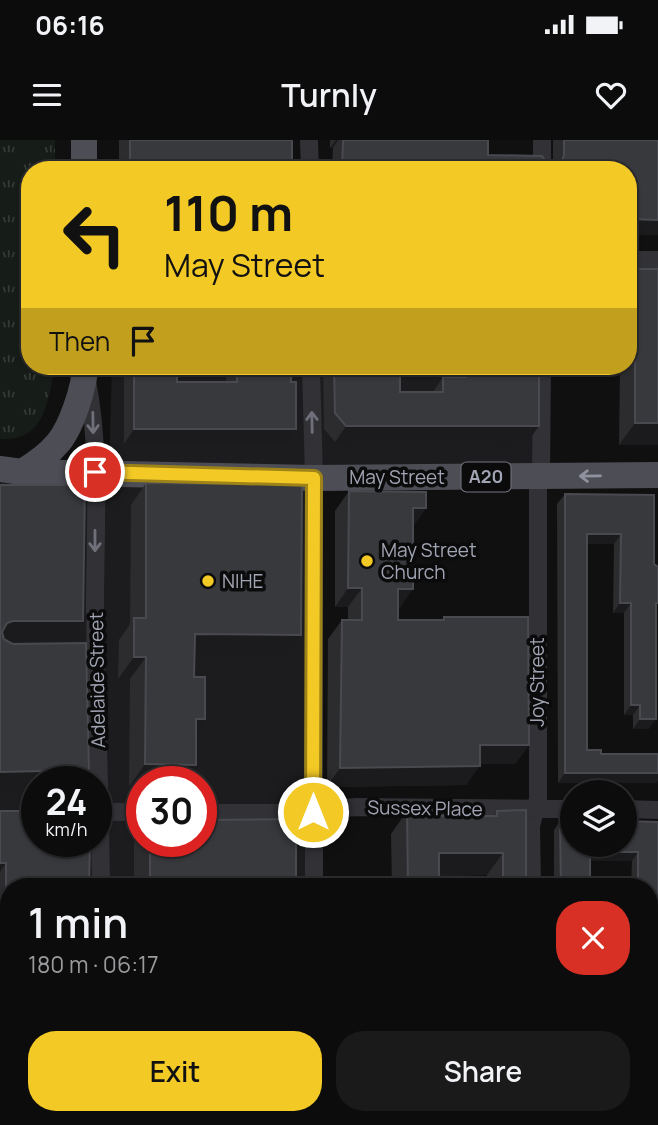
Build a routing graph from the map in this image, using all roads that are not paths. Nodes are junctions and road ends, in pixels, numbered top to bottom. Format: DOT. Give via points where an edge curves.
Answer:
graph roads {
  1 [pos="84,140"];
  2 [pos="309,140"];
  3 [pos="542,140"];
  4 [pos="84,161"];
  5 [pos="310,161"];
  6 [pos="542,161"];
  7 [pos="637,260"];
  8 [pos="658,260"];
  9 [pos="84,375"];
  10 [pos="86,375"];
  11 [pos="311,375"];
  12 [pos="542,375"];
  13 [pos="11,471"];
  14 [pos="95,472"];
  15 [pos="658,475"];
  16 [pos="541,477"];
  17 [pos="314,478"];
  18 [pos="96,651"];
  19 [pos="74,652"];
  20 [pos="98,766"];
  21 [pos="537,809"];
  22 [pos="560,809"];
  23 [pos="637,809"];
  24 [pos="658,810"];
  25 [pos="313,812"];
  26 [pos="217,813"];
  27 [pos="100,857"];
  28 [pos="101,878"];
  29 [pos="314,878"];
  30 [pos="532,878"];
  1 -- 4 [label="main road"];
  2 -- 5 [label="street"];
  3 -- 6 [label="street"];
  7 -- 8 [label="street"];
  9 -- 13 [label="main road" via="60,442 44,457"];
  10 -- 14 [label="street, Adelaide Street, one-way" via="93,412"];
  17 -- 11 [label="street, one-way"];
  12 -- 16 [label="street, Joy Street"];
  13 -- 14 [label="main road, A20"];
  14 -- 17 [label="main road, May Street / A20"];
  14 -- 18 [label="street, Adelaide Street, one-way"];
  15 -- 16 [label="main road, May Street / A20, one-way"];
  16 -- 17 [label="main road, May Street / A20"];
  16 -- 21 [label="street, Joy Street"];
  17 -- 25 [label="street"];
  18 -- 19 [label="street"];
  18 -- 20 [label="street, Adelaide Street"];
  21 -- 22 [label="street, Sussex Place"];
  21 -- 25 [label="street, Sussex Place" via="357,807"];
  21 -- 30 [label="street, Joy Street" via="531,826"];
  23 -- 24 [label="street"];
  25 -- 26 [label="street, Sussex Place"];
  25 -- 29 [label="street"];
  27 -- 28 [label="street, Adelaide Street"];
}
